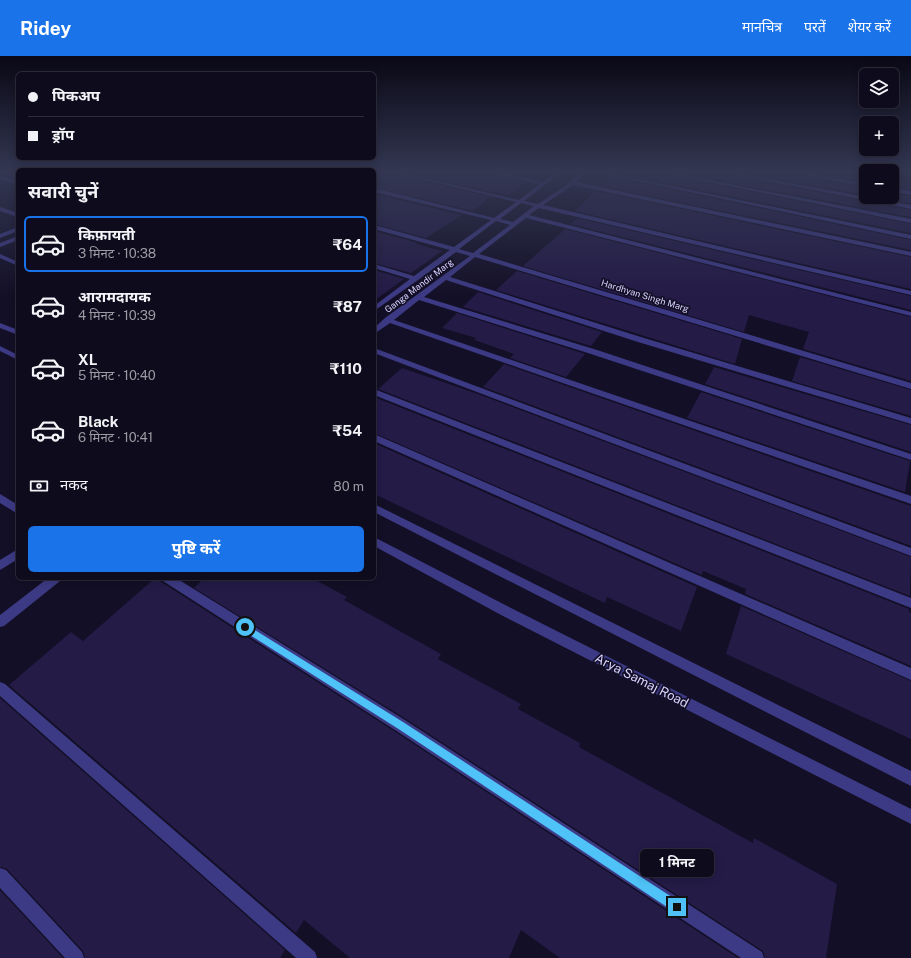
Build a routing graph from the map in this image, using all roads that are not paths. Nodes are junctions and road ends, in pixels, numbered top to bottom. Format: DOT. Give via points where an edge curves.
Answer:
graph roads {
  1 [pos="466,213"];
  2 [pos="504,213"];
  3 [pos="529,213"];
  4 [pos="568,213"];
  5 [pos="716,213"];
  6 [pos="796,213"];
  7 [pos="871,213"];
  8 [pos="525,216"];
  9 [pos="494,220"];
  10 [pos="911,221"];
  11 [pos="514,224"];
  12 [pos="376,228"];
  13 [pos="16,230"];
  14 [pos="0,236"];
  15 [pos="911,237"];
  16 [pos="16,239"];
  17 [pos="0,245"];
  18 [pos="454,249"];
  19 [pos="474,254"];
  20 [pos="911,254"];
  21 [pos="0,256"];
  22 [pos="16,263"];
  23 [pos="376,267"];
  24 [pos="446,278"];
  25 [pos="416,279"];
  26 [pos="911,293"];
  27 [pos="419,298"];
  28 [pos="376,307"];
  29 [pos="911,314"];
  30 [pos="388,320"];
  31 [pos="0,324"];
  32 [pos="376,330"];
  33 [pos="16,332"];
  34 [pos="0,348"];
  35 [pos="376,351"];
  36 [pos="16,357"];
  37 [pos="911,386"];
  38 [pos="376,393"];
  39 [pos="911,421"];
  40 [pos="376,438"];
  41 [pos="911,457"];
  42 [pos="0,498"];
  43 [pos="911,500"];
  44 [pos="16,509"];
  45 [pos="376,509"];
  46 [pos="376,542"];
  47 [pos="911,552"];
  48 [pos="16,554"];
  49 [pos="0,566"];
  50 [pos="53,580"];
  51 [pos="170,580"];
  52 [pos="911,603"];
  53 [pos="0,622"];
  54 [pos="911,674"];
  55 [pos="0,688"];
  56 [pos="911,779"];
  57 [pos="911,817"];
  58 [pos="0,876"];
  59 [pos="76,958"];
  60 [pos="309,958"];
  61 [pos="756,958"];
  1 -- 9 [label="street"];
  2 -- 9 [label="street, Ganga Mandir Marg"];
  3 -- 8 [label="street, Ganga Mandir Marg"];
  4 -- 26 [label="street"];
  5 -- 20 [label="street"];
  6 -- 15 [label="street"];
  7 -- 10 [label="street"];
  8 -- 11 [label="street, Ganga Mandir Marg"];
  8 -- 29 [label="street"];
  9 -- 11 [label="street"];
  9 -- 18 [label="street, Ganga Mandir Marg"];
  11 -- 19 [label="street, Ganga Mandir Marg"];
  12 -- 18 [label="street, Hardhyan Singh Marg"];
  13 -- 14 [label="street"];
  16 -- 17 [label="street"];
  18 -- 19 [label="street, Hardhyan Singh Marg"];
  18 -- 25 [label="street, Ganga Mandir Marg"];
  19 -- 24 [label="street, Ganga Mandir Marg"];
  19 -- 37 [label="street, Hardhyan Singh Marg"];
  21 -- 22 [label="street"];
  23 -- 25 [label="street"];
  24 -- 27 [label="street, Ganga Mandir Marg"];
  24 -- 39 [label="street"];
  25 -- 28 [label="street, Ganga Mandir Marg"];
  27 -- 30 [label="street, Ganga Mandir Marg"];
  27 -- 41 [label="street" via="594,352"];
  30 -- 32 [label="street, Ganga Mandir Marg"];
  30 -- 43 [label="street"];
  31 -- 33 [label="street"];
  34 -- 36 [label="street"];
  35 -- 47 [label="street"];
  38 -- 52 [label="street"];
  40 -- 54 [label="street"];
  42 -- 44 [label="street"];
  45 -- 56 [label="street"];
  46 -- 57 [label="street, Arya Samaj Road" via="507,612"];
  48 -- 49 [label="street"];
  50 -- 53 [label="street"];
  51 -- 61 [label="street" via="400,725"];
  55 -- 60 [label="street"];
  58 -- 59 [label="street"];
}
